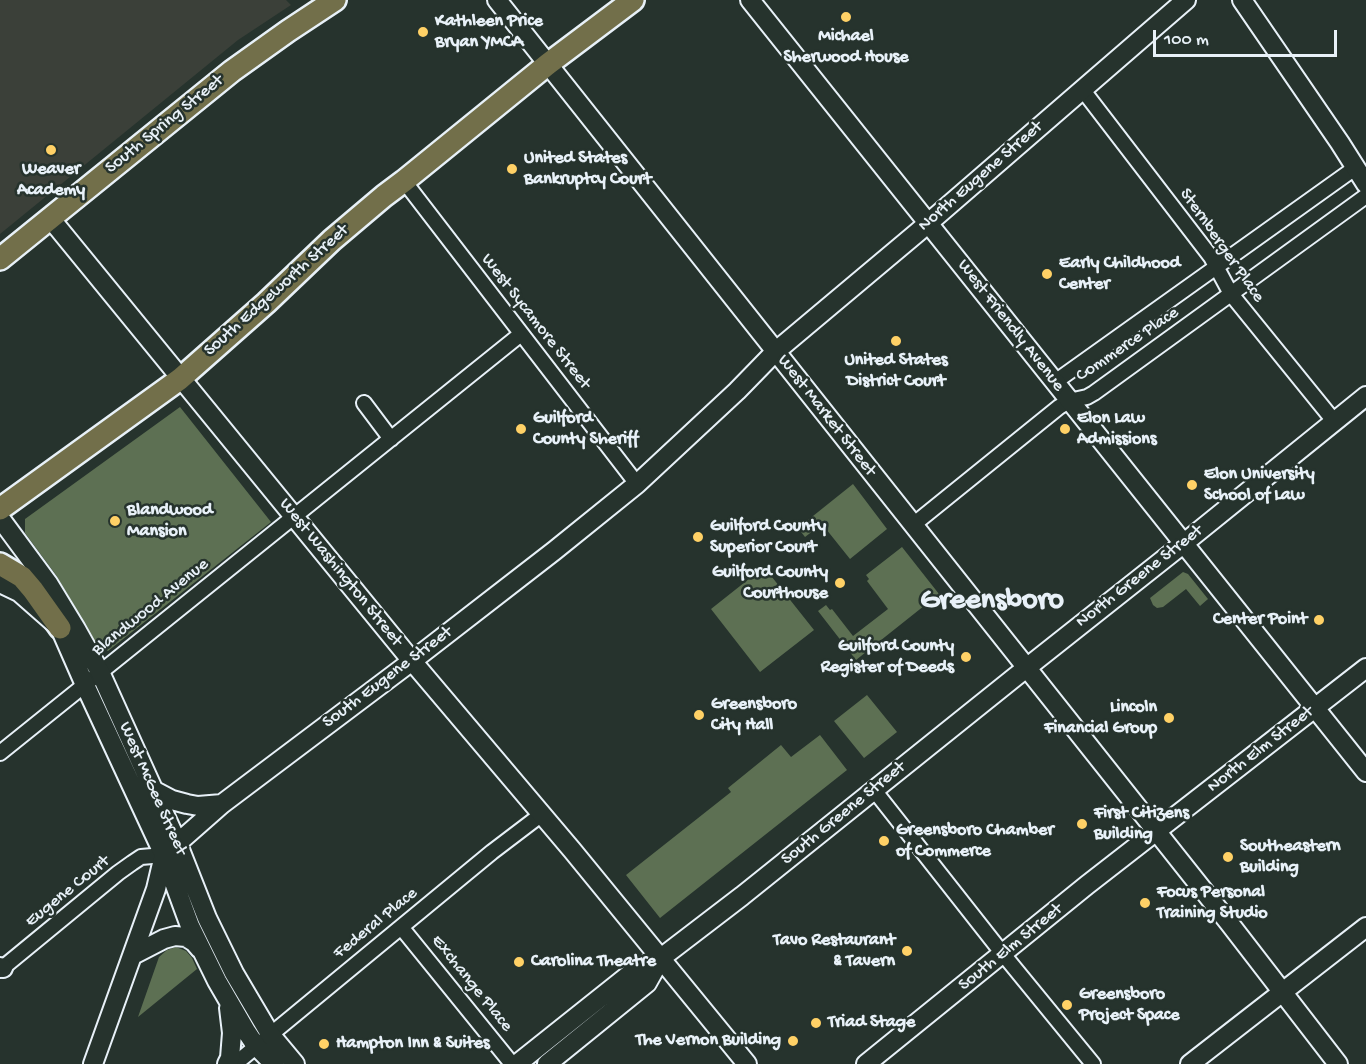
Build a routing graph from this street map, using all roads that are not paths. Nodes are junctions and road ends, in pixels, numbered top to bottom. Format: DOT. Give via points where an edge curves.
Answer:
graph roads {
  1 [pos="335,0"];
  2 [pos="497,0"];
  3 [pos="633,0"];
  4 [pos="750,0"];
  5 [pos="1186,0"];
  6 [pos="1242,0"];
  7 [pos="548,64"];
  8 [pos="1082,89"];
  9 [pos="1355,168"];
  10 [pos="404,181"];
  11 [pos="1366,184"];
  12 [pos="1366,196"];
  13 [pos="50,218"];
  14 [pos="928,223"];
  15 [pos="0,259"];
  16 [pos="1217,266"];
  17 [pos="1231,294"];
  18 [pos="521,334"];
  19 [pos="775,352"];
  20 [pos="180,379"];
  21 [pos="1055,382"];
  22 [pos="1366,396"];
  23 [pos="1070,401"];
  24 [pos="364,403"];
  25 [pos="1334,421"];
  26 [pos="391,439"];
  27 [pos="637,484"];
  28 [pos="0,509"];
  29 [pos="294,517"];
  30 [pos="0,518"];
  31 [pos="912,525"];
  32 [pos="1183,544"];
  33 [pos="0,564"];
  34 [pos="0,583"];
  35 [pos="60,628"];
  36 [pos="412,661"];
  37 [pos="1026,668"];
  38 [pos="1366,668"];
  39 [pos="100,672"];
  40 [pos="84,685"];
  41 [pos="1316,708"];
  42 [pos="0,753"];
  43 [pos="1366,772"];
  44 [pos="153,790"];
  45 [pos="874,790"];
  46 [pos="222,804"];
  47 [pos="542,814"];
  48 [pos="1156,832"];
  49 [pos="170,848"];
  50 [pos="401,927"];
  51 [pos="1366,927"];
  52 [pos="203,953"];
  53 [pos="1003,954"];
  54 [pos="133,955"];
  55 [pos="661,958"];
  56 [pos="1,968"];
  57 [pos="1283,992"];
  58 [pos="229,1003"];
  59 [pos="263,1040"];
  60 [pos="93,1064"];
  61 [pos="227,1064"];
  62 [pos="235,1064"];
  63 [pos="274,1064"];
  64 [pos="295,1064"];
  65 [pos="512,1064"];
  66 [pos="517,1064"];
  67 [pos="547,1064"];
  68 [pos="747,1064"];
  69 [pos="866,1064"];
  70 [pos="1093,1064"];
  71 [pos="1190,1064"];
  72 [pos="1338,1064"];
  1 -- 13 [label="main road, South Spring Street" via="231,71"];
  2 -- 7 [label="main road, West Market Street"];
  3 -- 7 [label="main road, South Edgeworth Street"];
  4 -- 14 [label="main road, West Friendly Avenue"];
  5 -- 8 [label="main road, North Eugene Street"];
  6 -- 9 [label="main road"];
  7 -- 10 [label="main road, South Edgeworth Street"];
  7 -- 19 [label="main road, West Market Street"];
  8 -- 14 [label="main road, North Eugene Street"];
  8 -- 16 [label="street, Sternberger Place"];
  9 -- 11 [label="main road"];
  9 -- 16 [label="street, Commerce Place"];
  10 -- 18 [label="street, West Sycamore Street"];
  10 -- 20 [label="main road, South Edgeworth Street"];
  12 -- 17 [label="street, Commerce Place"];
  13 -- 15 [label="main road, South Spring Street"];
  13 -- 20 [label="main road, West Washington Street"];
  14 -- 19 [label="main road, North Eugene Street"];
  14 -- 21 [label="main road, West Friendly Avenue"];
  16 -- 17 [label="street, Sternberger Place"];
  16 -- 21 [label="street, Commerce Place"];
  17 -- 23 [label="street, Commerce Place" via="1094,393"];
  17 -- 25 [label="street, Sternberger Place"];
  18 -- 26 [label="street, Blandwood Avenue"];
  18 -- 27 [label="street, West Sycamore Street"];
  19 -- 27 [label="main road, South Eugene Street"];
  19 -- 31 [label="main road, West Market Street"];
  20 -- 28 [label="main road, South Edgeworth Street"];
  20 -- 29 [label="main road, West Washington Street"];
  21 -- 23 [label="main road, West Friendly Avenue"];
  22 -- 25 [label="main road, North Greene Street"];
  23 -- 31 [label="street, Commerce Place"];
  23 -- 32 [label="main road, West Friendly Avenue"];
  24 -- 26 [label="street"];
  25 -- 32 [label="main road, North Greene Street"];
  26 -- 29 [label="street, Blandwood Avenue"];
  27 -- 36 [label="main road, South Eugene Street"];
  29 -- 36 [label="main road, West Washington Street"];
  29 -- 39 [label="street, Blandwood Avenue"];
  30 -- 39 [label="main road, West McGee Street" via="48,583"];
  31 -- 37 [label="main road, West Market Street"];
  32 -- 37 [label="main road, North Greene Street"];
  32 -- 41 [label="main road, West Friendly Avenue"];
  33 -- 35 [label="main road" via="22,577"];
  34 -- 35 [label="main road" via="19,592"];
  35 -- 40 [label="main road, West McGee Street"];
  36 -- 46 [label="main road, South Eugene Street"];
  36 -- 47 [label="main road, West Washington Street"];
  37 -- 45 [label="main road, South Greene Street"];
  37 -- 48 [label="main road, West Market Street"];
  38 -- 41 [label="main road, North Elm Street"];
  39 -- 40 [label="street, Blandwood Avenue"];
  39 -- 44 [label="main road, West McGee Street"];
  40 -- 42 [label="street, Blandwood Avenue"];
  40 -- 49 [label="main road, West McGee Street"];
  41 -- 43 [label="main road, West Friendly Avenue"];
  41 -- 48 [label="main road, North Elm Street"];
  44 -- 46 [label="main road" via="187,804"];
  44 -- 49 [label="main road, West McGee Street"];
  45 -- 53 [label="street"];
  45 -- 55 [label="main road, South Greene Street"];
  46 -- 49 [label="main road, South Eugene Street"];
  47 -- 50 [label="street, Federal Place"];
  47 -- 55 [label="main road, West Washington Street"];
  48 -- 53 [label="main road, South Elm Street"];
  48 -- 57 [label="main road, West Market Street"];
  49 -- 52 [label="main road, West McGee Street" via="190,926"];
  49 -- 54 [label="main road"];
  49 -- 56 [label="street, Eugene Court" via="132,863"];
  49 -- 59 [label="main road, West McGee Street" via="234,973"];
  50 -- 59 [label="street, Federal Place"];
  50 -- 65 [label="street, Exchange Place"];
  51 -- 57 [label="main road"];
  52 -- 54 [label="main road" via="194,942 176,936"];
  52 -- 58 [label="main road, West McGee Street"];
  53 -- 69 [label="main road, South Elm Street"];
  53 -- 70 [label="street"];
  54 -- 60 [label="main road"];
  55 -- 66 [label="main road, South Greene Street" via="635,970"];
  55 -- 67 [label="main road, South Greene Street" via="647,983"];
  55 -- 68 [label="main road, West Washington Street"];
  57 -- 71 [label="main road"];
  57 -- 72 [label="main road, West Market Street"];
  58 -- 59 [label="main road, West McGee Street"];
  58 -- 61 [label="main road" via="232,1033"];
  59 -- 62 [label="street, Federal Place"];
  59 -- 63 [label="main road, West McGee Street"];
  59 -- 64 [label="main road, West McGee Street"];
}
